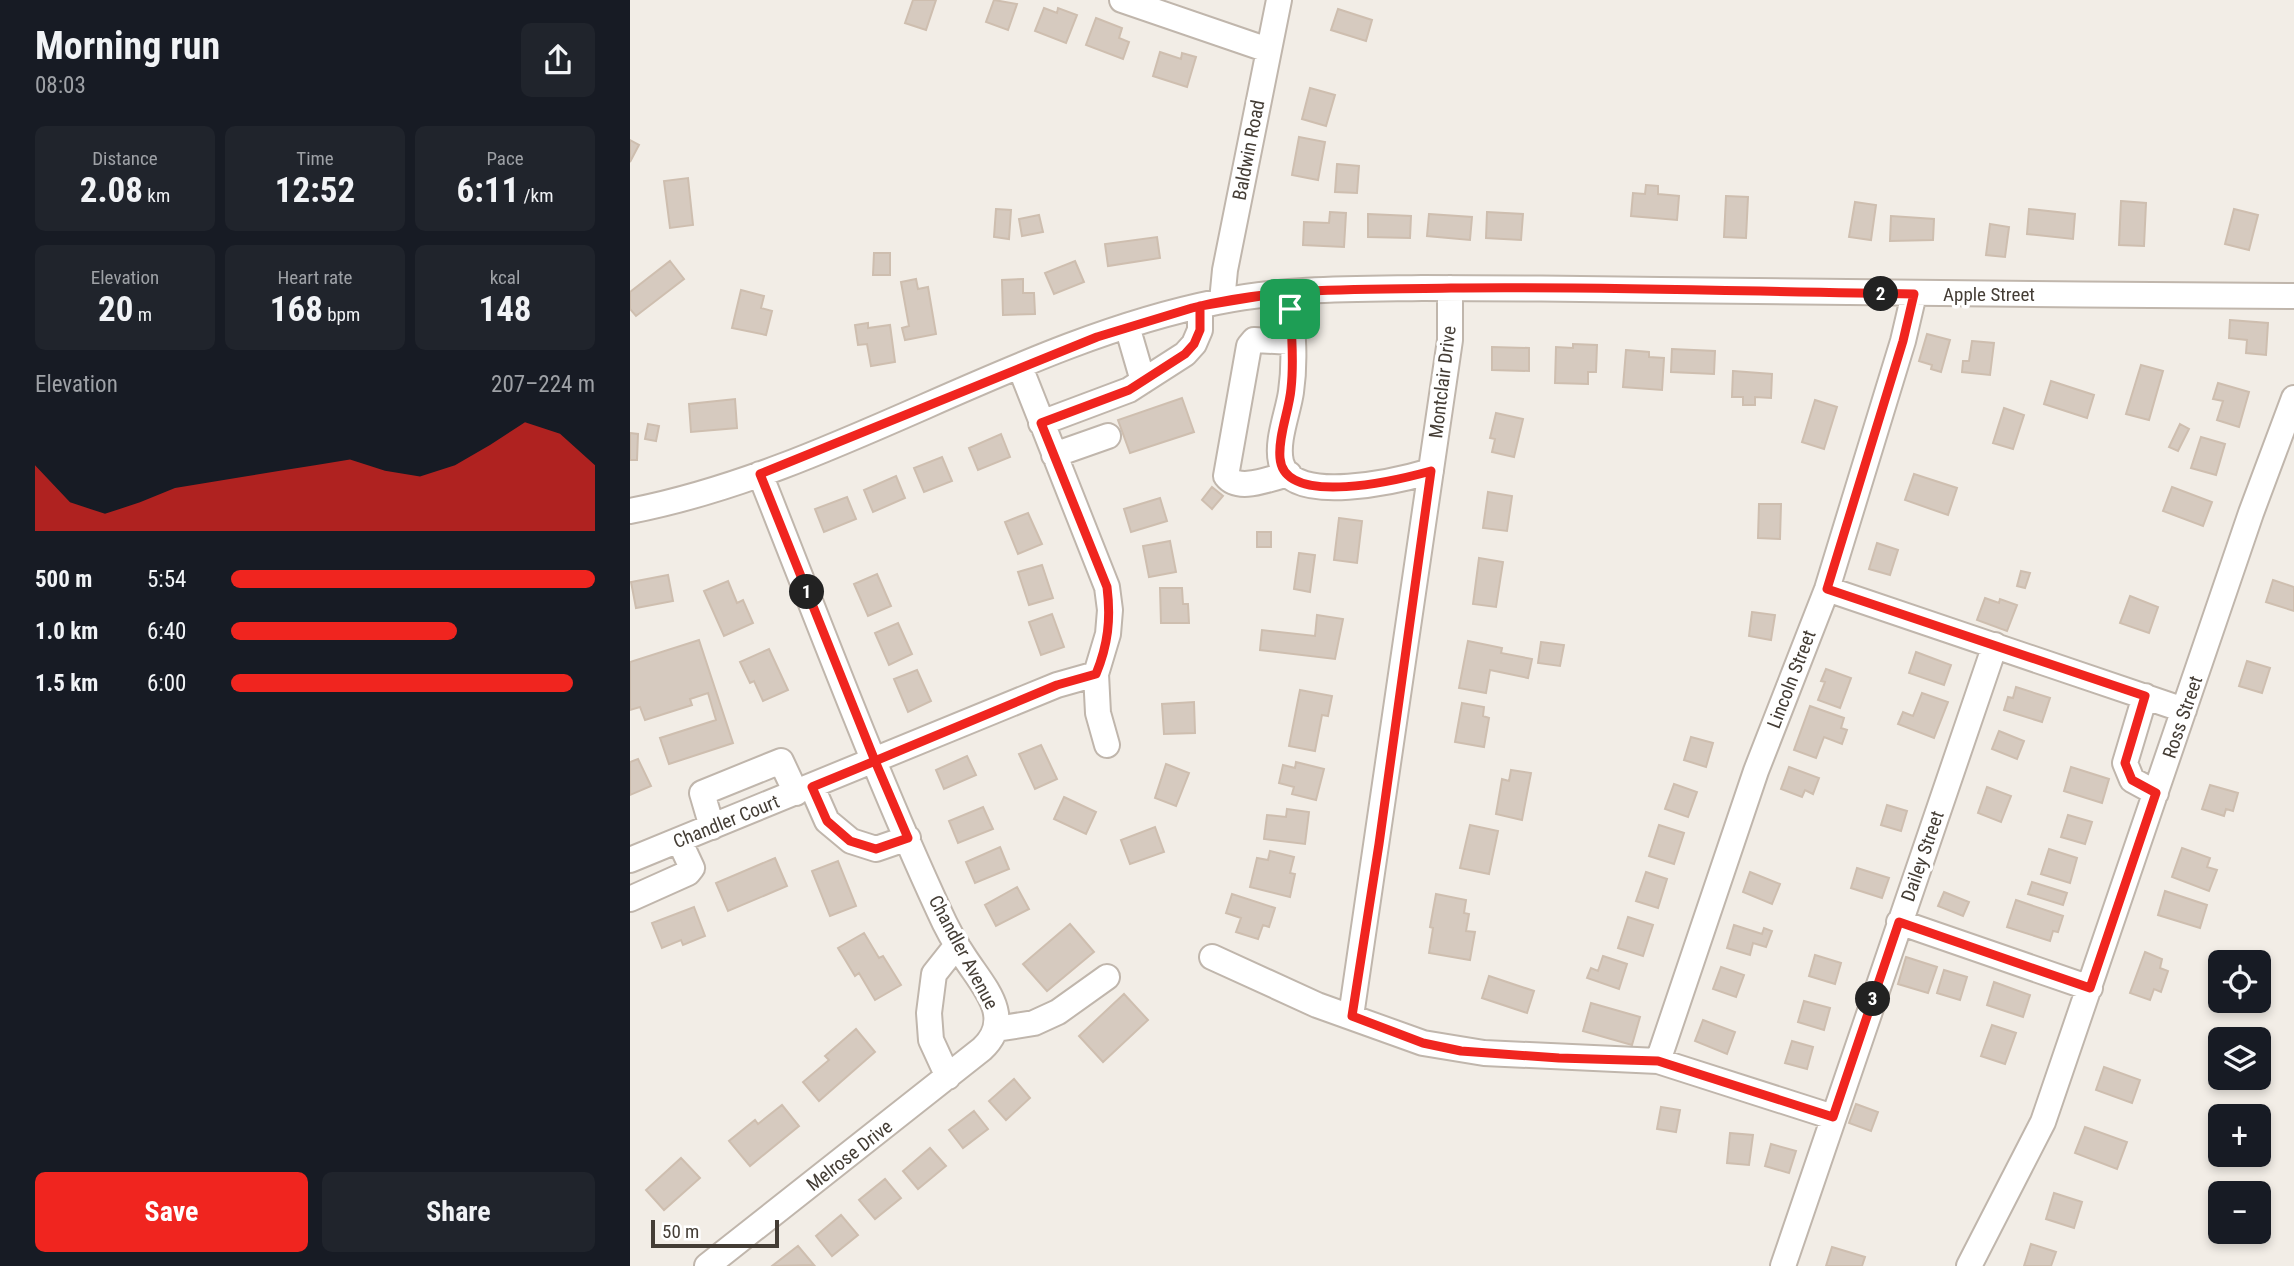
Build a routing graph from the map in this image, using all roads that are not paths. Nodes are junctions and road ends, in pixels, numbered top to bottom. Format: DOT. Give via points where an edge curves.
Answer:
graph roads {
  1 [pos="1122,0"];
  2 [pos="1279,0"];
  3 [pos="1268,50"];
  4 [pos="1450,288"];
  5 [pos="1280,293"];
  6 [pos="1914,294"];
  7 [pos="2294,296"];
  8 [pos="1211,303"];
  9 [pos="1127,326"];
  10 [pos="1292,342"];
  11 [pos="1020,367"];
  12 [pos="1143,381"];
  13 [pos="2294,398"];
  14 [pos="1041,423"];
  15 [pos="1108,436"];
  16 [pos="1054,455"];
  17 [pos="1431,471"];
  18 [pos="760,474"];
  19 [pos="1289,474"];
  20 [pos="630,511"];
  21 [pos="1827,589"];
  22 [pos="1995,645"];
  23 [pos="1096,674"];
  24 [pos="2145,696"];
  25 [pos="2184,709"];
  26 [pos="1107,745"];
  27 [pos="875,761"];
  28 [pos="804,790"];
  29 [pos="2156,793"];
  30 [pos="712,827"];
  31 [pos="908,838"];
  32 [pos="679,840"];
  33 [pos="630,860"];
  34 [pos="630,899"];
  35 [pos="1899,922"];
  36 [pos="957,946"];
  37 [pos="1212,957"];
  38 [pos="1107,977"];
  39 [pos="2090,988"];
  40 [pos="1352,1016"];
  41 [pos="993,1036"];
  42 [pos="1658,1061"];
  43 [pos="948,1077"];
  44 [pos="1833,1117"];
  45 [pos="707,1266"];
  46 [pos="1783,1266"];
  47 [pos="1969,1266"];
  1 -- 3 [label="street"];
  2 -- 3 [label="street, Baldwin Road"];
  3 -- 8 [label="street, Baldwin Road" via="1225,270"];
  4 -- 5 [label="street, Apple Street"];
  4 -- 6 [label="street, Apple Street"];
  4 -- 17 [label="street, Montclair Drive" via="1450,340"];
  5 -- 8 [label="street, Apple Street"];
  5 -- 10 [label="street" via="1288,300"];
  6 -- 7 [label="street, Apple Street"];
  6 -- 21 [label="street, Lincoln Street"];
  8 -- 9 [label="street, Apple Street"];
  8 -- 12 [label="street, Baldwin Road" via="1194,344"];
  9 -- 11 [label="street, Apple Street"];
  9 -- 12 [label="street"];
  10 -- 19 [label="street" via="1292,388 1280,458"];
  10 -- 19 [label="street" via="1254,340 1249,346 1226,476 1239,485"];
  11 -- 14 [label="street"];
  11 -- 18 [label="street, Apple Street"];
  12 -- 14 [label="street, Baldwin Road"];
  13 -- 25 [label="street, Ross Street"];
  14 -- 16 [label="street"];
  15 -- 16 [label="street"];
  16 -- 23 [label="street" via="1107,587 1108,634"];
  17 -- 19 [label="street" via="1323,489"];
  17 -- 40 [label="street, Montclair Drive"];
  18 -- 20 [label="street, Apple Street"];
  18 -- 27 [label="street, Chandler Avenue"];
  21 -- 22 [label="street"];
  21 -- 42 [label="street, Lincoln Street" via="1756,771"];
  22 -- 24 [label="street"];
  22 -- 35 [label="street, Dailey Street"];
  23 -- 26 [label="street" via="1098,713"];
  23 -- 27 [label="street, Chandler Court" via="1057,685"];
  24 -- 25 [label="street"];
  24 -- 29 [label="street" via="2125,763 2132,780"];
  25 -- 29 [label="street, Ross Street"];
  27 -- 28 [label="street, Chandler Court"];
  27 -- 31 [label="street, Chandler Avenue"];
  28 -- 30 [label="street, Chandler Court"];
  28 -- 30 [label="street" via="781,761 702,793"];
  28 -- 31 [label="street" via="827,821 850,841 876,849"];
  29 -- 39 [label="street, Ross Street"];
  30 -- 32 [label="street, Chandler Court"];
  31 -- 36 [label="street, Chandler Avenue"];
  32 -- 33 [label="street, Chandler Court"];
  32 -- 34 [label="street" via="692,867 688,873"];
  35 -- 39 [label="street"];
  35 -- 44 [label="street, Dailey Street"];
  36 -- 41 [label="street, Chandler Avenue" via="995,1004"];
  36 -- 43 [label="street" via="934,974 929,1013 931,1040"];
  37 -- 40 [label="street"];
  38 -- 41 [label="street" via="1058,1012"];
  39 -- 47 [label="street, Ross Street" via="2043,1122"];
  40 -- 42 [label="street" via="1423,1043 1461,1051"];
  41 -- 43 [label="street, Melrose Drive"];
  42 -- 44 [label="street"];
  43 -- 45 [label="street, Melrose Drive"];
  44 -- 46 [label="street, Dailey Street"];
}
